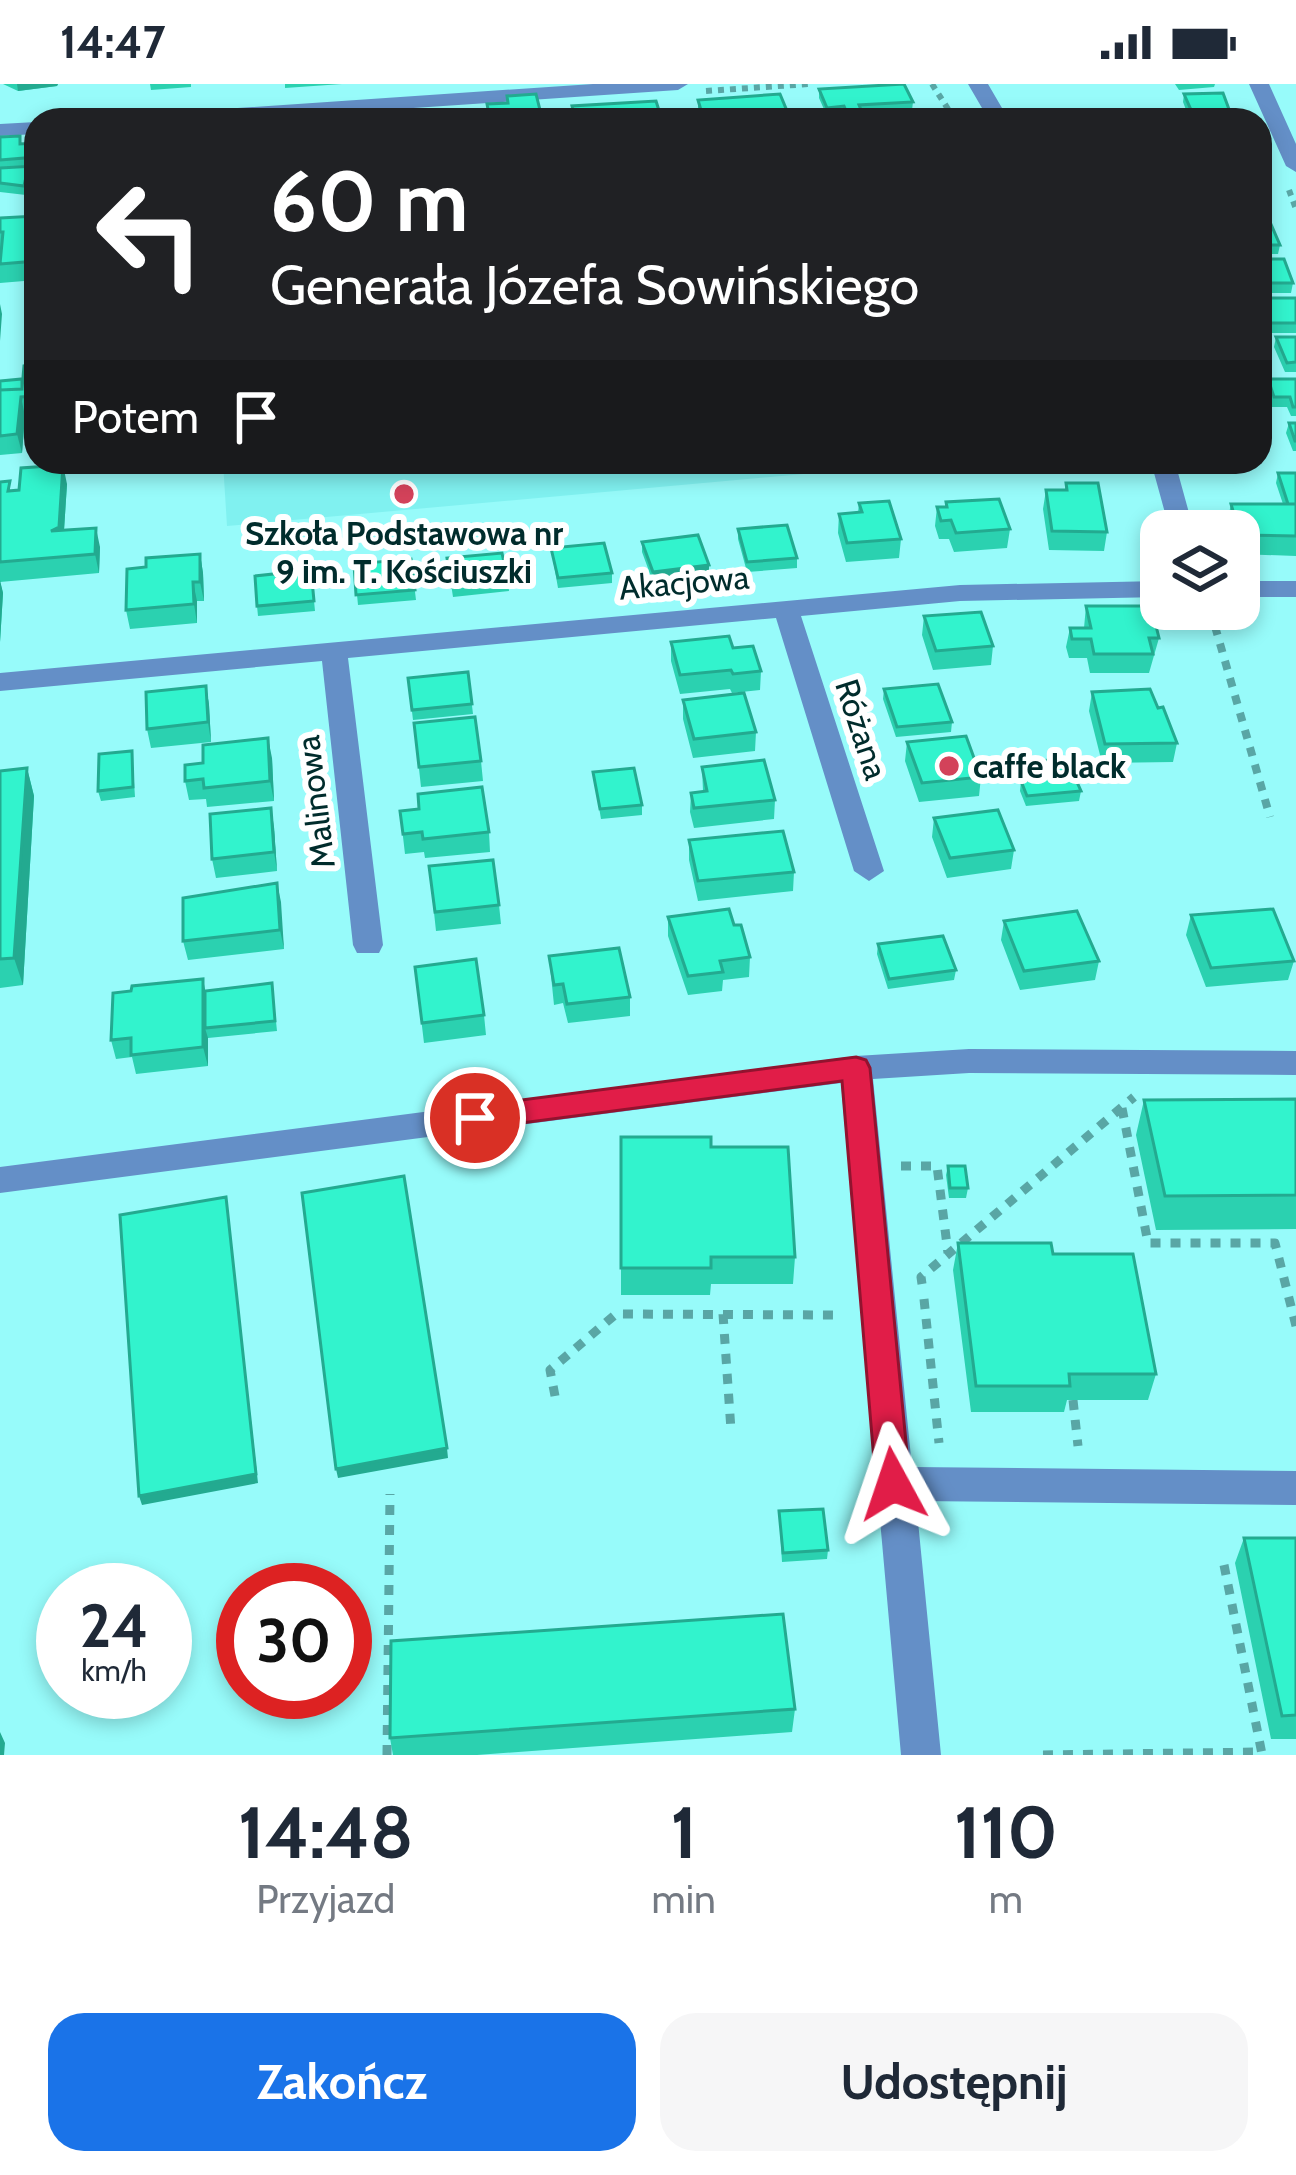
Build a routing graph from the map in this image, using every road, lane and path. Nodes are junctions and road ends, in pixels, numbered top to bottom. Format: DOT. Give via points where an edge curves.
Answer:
graph roads {
  1 [pos="678,84"];
  2 [pos="321,108"];
  3 [pos="1272,113"];
  4 [pos="1296,166"];
  5 [pos="1166,474"];
  6 [pos="1177,510"];
  7 [pos="1140,589"];
  8 [pos="1260,589"];
  9 [pos="1296,589"];
  10 [pos="786,609"];
  11 [pos="1216,630"];
  12 [pos="334,651"];
  13 [pos="0,682"];
  14 [pos="1270,817"];
  15 [pos="869,871"];
  16 [pos="368,945"];
  17 [pos="1296,1063"];
  18 [pos="856,1068"];
  19 [pos="1148,1084"];
  20 [pos="1122,1108"];
  21 [pos="937,1166"];
  22 [pos="0,1180"];
  23 [pos="948,1255"];
  24 [pos="723,1314"];
  25 [pos="878,1315"];
  26 [pos="926,1315"];
  27 [pos="1296,1325"];
  28 [pos="555,1396"];
  29 [pos="731,1430"];
  30 [pos="939,1442"];
  31 [pos="893,1484"];
  32 [pos="1296,1489"];
  33 [pos="390,1494"];
  34 [pos="1224,1565"];
  35 [pos="1262,1753"];
  36 [pos="387,1755"];
  37 [pos="921,1755"];
  38 [pos="1043,1755"];
  1 -- 2 [label="street"];
  3 -- 4 [label="street"];
  5 -- 6 [label="street"];
  7 -- 10 [label="street, Akacjowa" via="960,593"];
  8 -- 9 [label="street"];
  10 -- 12 [label="street, Akacjowa"];
  10 -- 15 [label="street, Różana"];
  11 -- 14 [label="path"];
  12 -- 13 [label="street, Akacjowa"];
  12 -- 16 [label="street, Malinowa"];
  17 -- 18 [label="street" via="969,1060"];
  18 -- 22 [label="street"];
  18 -- 25 [label="street"];
  19 -- 20 [label="path"];
  20 -- 23 [label="path"];
  20 -- 27 [label="path" via="1148,1243 1275,1243"];
  21 -- 23 [label="path"];
  23 -- 26 [label="path" via="921,1277"];
  24 -- 25 [label="path"];
  24 -- 28 [label="path" via="616,1314 550,1370"];
  24 -- 29 [label="path"];
  25 -- 26 [label="path"];
  25 -- 31 [label="street"];
  26 -- 30 [label="path"];
  31 -- 32 [label="street"];
  31 -- 37 [label="street"];
  33 -- 36 [label="path"];
  34 -- 35 [label="path"];
  35 -- 38 [label="path"];
}
